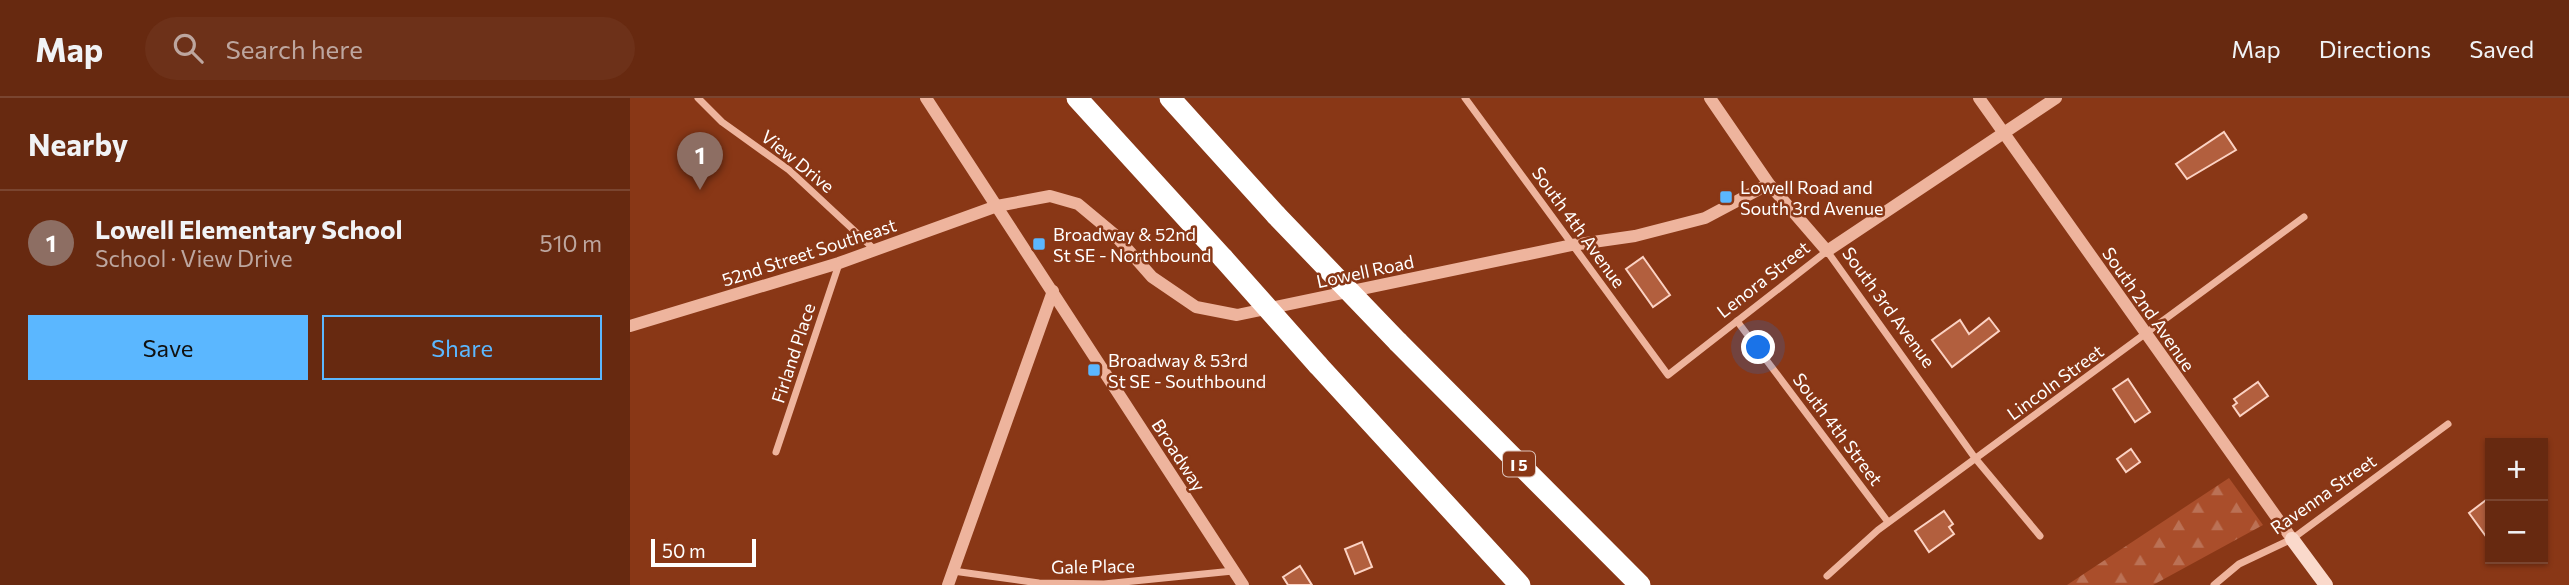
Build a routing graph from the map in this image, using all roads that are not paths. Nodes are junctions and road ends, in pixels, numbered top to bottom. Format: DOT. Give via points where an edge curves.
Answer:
graph roads {
  1 [pos="698,98"];
  2 [pos="926,98"];
  3 [pos="1077,98"];
  4 [pos="1170,98"];
  5 [pos="1465,98"];
  6 [pos="1710,98"];
  7 [pos="1979,98"];
  8 [pos="2056,98"];
  9 [pos="2004,133"];
  10 [pos="1769,184"];
  11 [pos="997,206"];
  12 [pos="2304,217"];
  13 [pos="1572,245"];
  14 [pos="875,250"];
  15 [pos="1827,251"];
  16 [pos="839,263"];
  17 [pos="1053,291"];
  18 [pos="1737,321"];
  19 [pos="630,326"];
  20 [pos="2146,336"];
  21 [pos="1668,375"];
  22 [pos="2448,424"];
  23 [pos="776,452"];
  24 [pos="1975,458"];
  25 [pos="1888,522"];
  26 [pos="2040,536"];
  27 [pos="2292,539"];
  28 [pos="953,571"];
  29 [pos="1233,571"];
  30 [pos="1827,576"];
  31 [pos="948,585"];
  32 [pos="1243,585"];
  33 [pos="1520,585"];
  34 [pos="1640,585"];
  35 [pos="2214,585"];
  36 [pos="2326,585"];
  1 -- 14 [label="street, View Drive" via="722,122 789,170"];
  2 -- 11 [label="street, Broadway"];
  3 -- 33 [label="highway, bridge"];
  4 -- 34 [label="highway, I 5, bridge" via="1398,342"];
  5 -- 13 [label="street, South 4th Avenue"];
  6 -- 10 [label="street, South 3rd Avenue"];
  7 -- 9 [label="street, South 2nd Avenue"];
  8 -- 9 [label="street, Lenora Street"];
  9 -- 15 [label="street, Lenora Street"];
  9 -- 20 [label="street, South 2nd Avenue"];
  10 -- 13 [label="street, Lowell Road" via="1705,218 1635,236"];
  10 -- 15 [label="street, South 3rd Avenue"];
  11 -- 13 [label="street, Lowell Road" via="1050,196 1079,204 1114,234 1152,277 1196,307 1237,315"];
  11 -- 14 [label="street, 52nd Street Southeast"];
  11 -- 17 [label="street, Broadway"];
  12 -- 20 [label="street, Lincoln Street"];
  13 -- 21 [label="street, South 4th Avenue"];
  14 -- 16 [label="street, 52nd Street Southeast"];
  15 -- 18 [label="street, Lenora Street"];
  15 -- 24 [label="street, South 3rd Avenue"];
  16 -- 19 [label="street, 52nd Street Southeast"];
  16 -- 23 [label="street, Firland Place"];
  17 -- 28 [label="street"];
  17 -- 29 [label="street, Broadway"];
  18 -- 21 [label="street, Lenora Street"];
  18 -- 25 [label="street, South 4th Street"];
  20 -- 24 [label="street, Lincoln Street"];
  20 -- 27 [label="street, South 2nd Avenue"];
  22 -- 27 [label="street, Ravenna Street"];
  24 -- 25 [label="street, Lincoln Street"];
  24 -- 26 [label="street, South 3rd Avenue"];
  25 -- 30 [label="street, Lincoln Street"];
  27 -- 35 [label="street, Ravenna Street" via="2239,564"];
  27 -- 36 [label="main road"];
  28 -- 29 [label="street, Gale Place" via="1039,583 1104,584"];
  28 -- 31 [label="street"];
  29 -- 32 [label="street, Broadway"];
}
